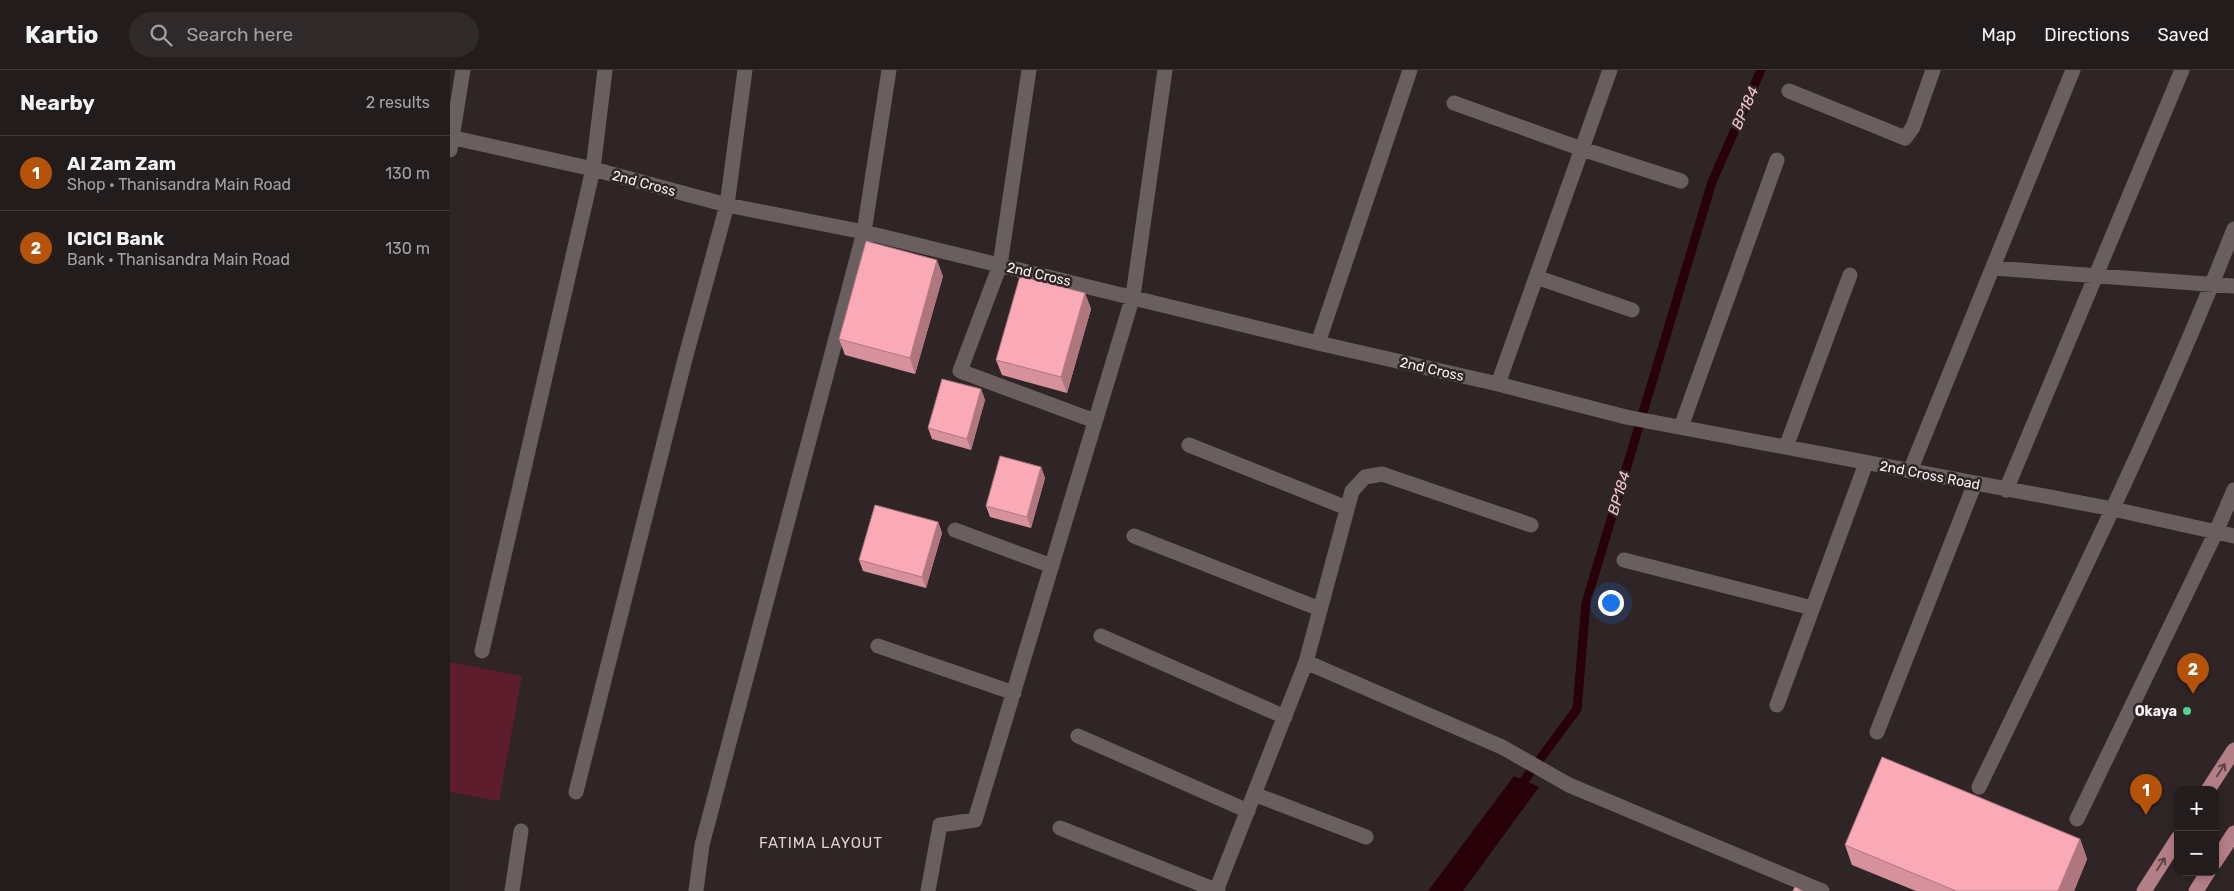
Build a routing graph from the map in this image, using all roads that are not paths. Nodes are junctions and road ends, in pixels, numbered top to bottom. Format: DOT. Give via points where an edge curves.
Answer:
graph roads {
  1 [pos="463,70"];
  2 [pos="605,70"];
  3 [pos="745,70"];
  4 [pos="889,70"];
  5 [pos="1029,70"];
  6 [pos="1165,70"];
  7 [pos="1410,70"];
  8 [pos="1610,70"];
  9 [pos="1933,70"];
  10 [pos="2072,70"];
  11 [pos="2182,70"];
  12 [pos="1789,91"];
  13 [pos="1454,103"];
  14 [pos="451,141"];
  15 [pos="1582,149"];
  16 [pos="1777,160"];
  17 [pos="593,168"];
  18 [pos="1681,181"];
  19 [pos="727,205"];
  20 [pos="2234,229"];
  21 [pos="864,232"];
  22 [pos="1000,265"];
  23 [pos="1994,268"];
  24 [pos="1850,275"];
  25 [pos="2097,276"];
  26 [pos="1536,277"];
  27 [pos="2212,284"];
  28 [pos="2234,286"];
  29 [pos="1133,296"];
  30 [pos="1632,310"];
  31 [pos="1318,343"];
  32 [pos="1498,384"];
  33 [pos="1626,417"];
  34 [pos="1095,421"];
  35 [pos="1681,427"];
  36 [pos="1189,445"];
  37 [pos="1786,447"];
  38 [pos="1866,463"];
  39 [pos="1910,471"];
  40 [pos="1975,484"];
  41 [pos="2006,490"];
  42 [pos="2234,490"];
  43 [pos="1347,508"];
  44 [pos="2113,510"];
  45 [pos="1531,525"];
  46 [pos="955,530"];
  47 [pos="2216,532"];
  48 [pos="1134,536"];
  49 [pos="2234,536"];
  50 [pos="1624,560"];
  51 [pos="1052,566"];
  52 [pos="1812,608"];
  53 [pos="1320,609"];
  54 [pos="1101,636"];
  55 [pos="878,646"];
  56 [pos="482,651"];
  57 [pos="1306,662"];
  58 [pos="1014,693"];
  59 [pos="1777,705"];
  60 [pos="1284,717"];
  61 [pos="1877,732"];
  62 [pos="1078,736"];
  63 [pos="2234,750"];
  64 [pos="2211,786"];
  65 [pos="1979,787"];
  66 [pos="576,792"];
  67 [pos="1254,794"];
  68 [pos="1248,811"];
  69 [pos="2077,819"];
  70 [pos="1060,828"];
  71 [pos="521,830"];
  72 [pos="2234,833"];
  73 [pos="1366,837"];
  74 [pos="2174,844"];
  75 [pos="2219,856"];
  76 [pos="2205,876"];
  77 [pos="512,891"];
  78 [pos="696,891"];
  79 [pos="928,891"];
  80 [pos="1217,891"];
  81 [pos="1822,891"];
  82 [pos="2144,891"];
  83 [pos="2196,891"];
  1 -- 14 [label="street"];
  2 -- 17 [label="street"];
  3 -- 19 [label="street"];
  4 -- 21 [label="street"];
  5 -- 22 [label="street"];
  6 -- 29 [label="street"];
  7 -- 31 [label="street"];
  8 -- 15 [label="street"];
  9 -- 12 [label="street" via="1905,138"];
  10 -- 23 [label="street"];
  11 -- 25 [label="street"];
  13 -- 15 [label="street"];
  14 -- 17 [label="street, 2nd Cross"];
  15 -- 18 [label="street"];
  15 -- 26 [label="street"];
  16 -- 35 [label="street"];
  17 -- 19 [label="street, 2nd Cross"];
  17 -- 56 [label="street"];
  19 -- 21 [label="street, 2nd Cross"];
  19 -- 66 [label="street"];
  20 -- 27 [label="street"];
  21 -- 22 [label="street, 2nd Cross"];
  21 -- 78 [label="street" via="702,845"];
  22 -- 29 [label="street, 2nd Cross"];
  22 -- 34 [label="street" via="960,371"];
  23 -- 25 [label="street"];
  23 -- 39 [label="street"];
  24 -- 37 [label="street"];
  25 -- 27 [label="street"];
  25 -- 41 [label="street"];
  26 -- 30 [label="street"];
  26 -- 32 [label="street"];
  27 -- 28 [label="street"];
  27 -- 44 [label="street"];
  29 -- 31 [label="street, 2nd Cross"];
  29 -- 34 [label="street"];
  31 -- 32 [label="street, 2nd Cross"];
  32 -- 33 [label="street, 2nd Cross"];
  33 -- 35 [label="street, 2nd Cross Road"];
  34 -- 51 [label="street"];
  35 -- 37 [label="street, 2nd Cross Road"];
  36 -- 43 [label="street"];
  37 -- 38 [label="street, 2nd Cross Road"];
  38 -- 39 [label="street, 2nd Cross Road"];
  38 -- 52 [label="street"];
  39 -- 40 [label="street, 2nd Cross Road"];
  40 -- 41 [label="street, 2nd Cross Road"];
  40 -- 61 [label="street"];
  41 -- 44 [label="street, 2nd Cross Road"];
  42 -- 47 [label="street"];
  43 -- 45 [label="street" via="1352,491 1365,477 1382,474"];
  43 -- 53 [label="street"];
  44 -- 47 [label="street, 2nd Cross Road"];
  44 -- 65 [label="street"];
  46 -- 51 [label="street"];
  47 -- 49 [label="street, 2nd Cross Road"];
  47 -- 69 [label="street"];
  48 -- 53 [label="street"];
  50 -- 52 [label="street"];
  51 -- 58 [label="street"];
  52 -- 59 [label="street"];
  53 -- 57 [label="street"];
  54 -- 60 [label="street"];
  55 -- 58 [label="street"];
  57 -- 60 [label="street"];
  57 -- 81 [label="street" via="1502,747 1569,785"];
  58 -- 79 [label="street" via="975,820 940,825"];
  60 -- 67 [label="street"];
  62 -- 68 [label="street"];
  64 -- 63 [label="main road, one-way"];
  67 -- 68 [label="street"];
  67 -- 73 [label="street"];
  68 -- 80 [label="street"];
  70 -- 80 [label="street"];
  71 -- 77 [label="street"];
  72 -- 75 [label="main road"];
  82 -- 74 [label="main road, one-way"];
  76 -- 83 [label="main road"];
}
